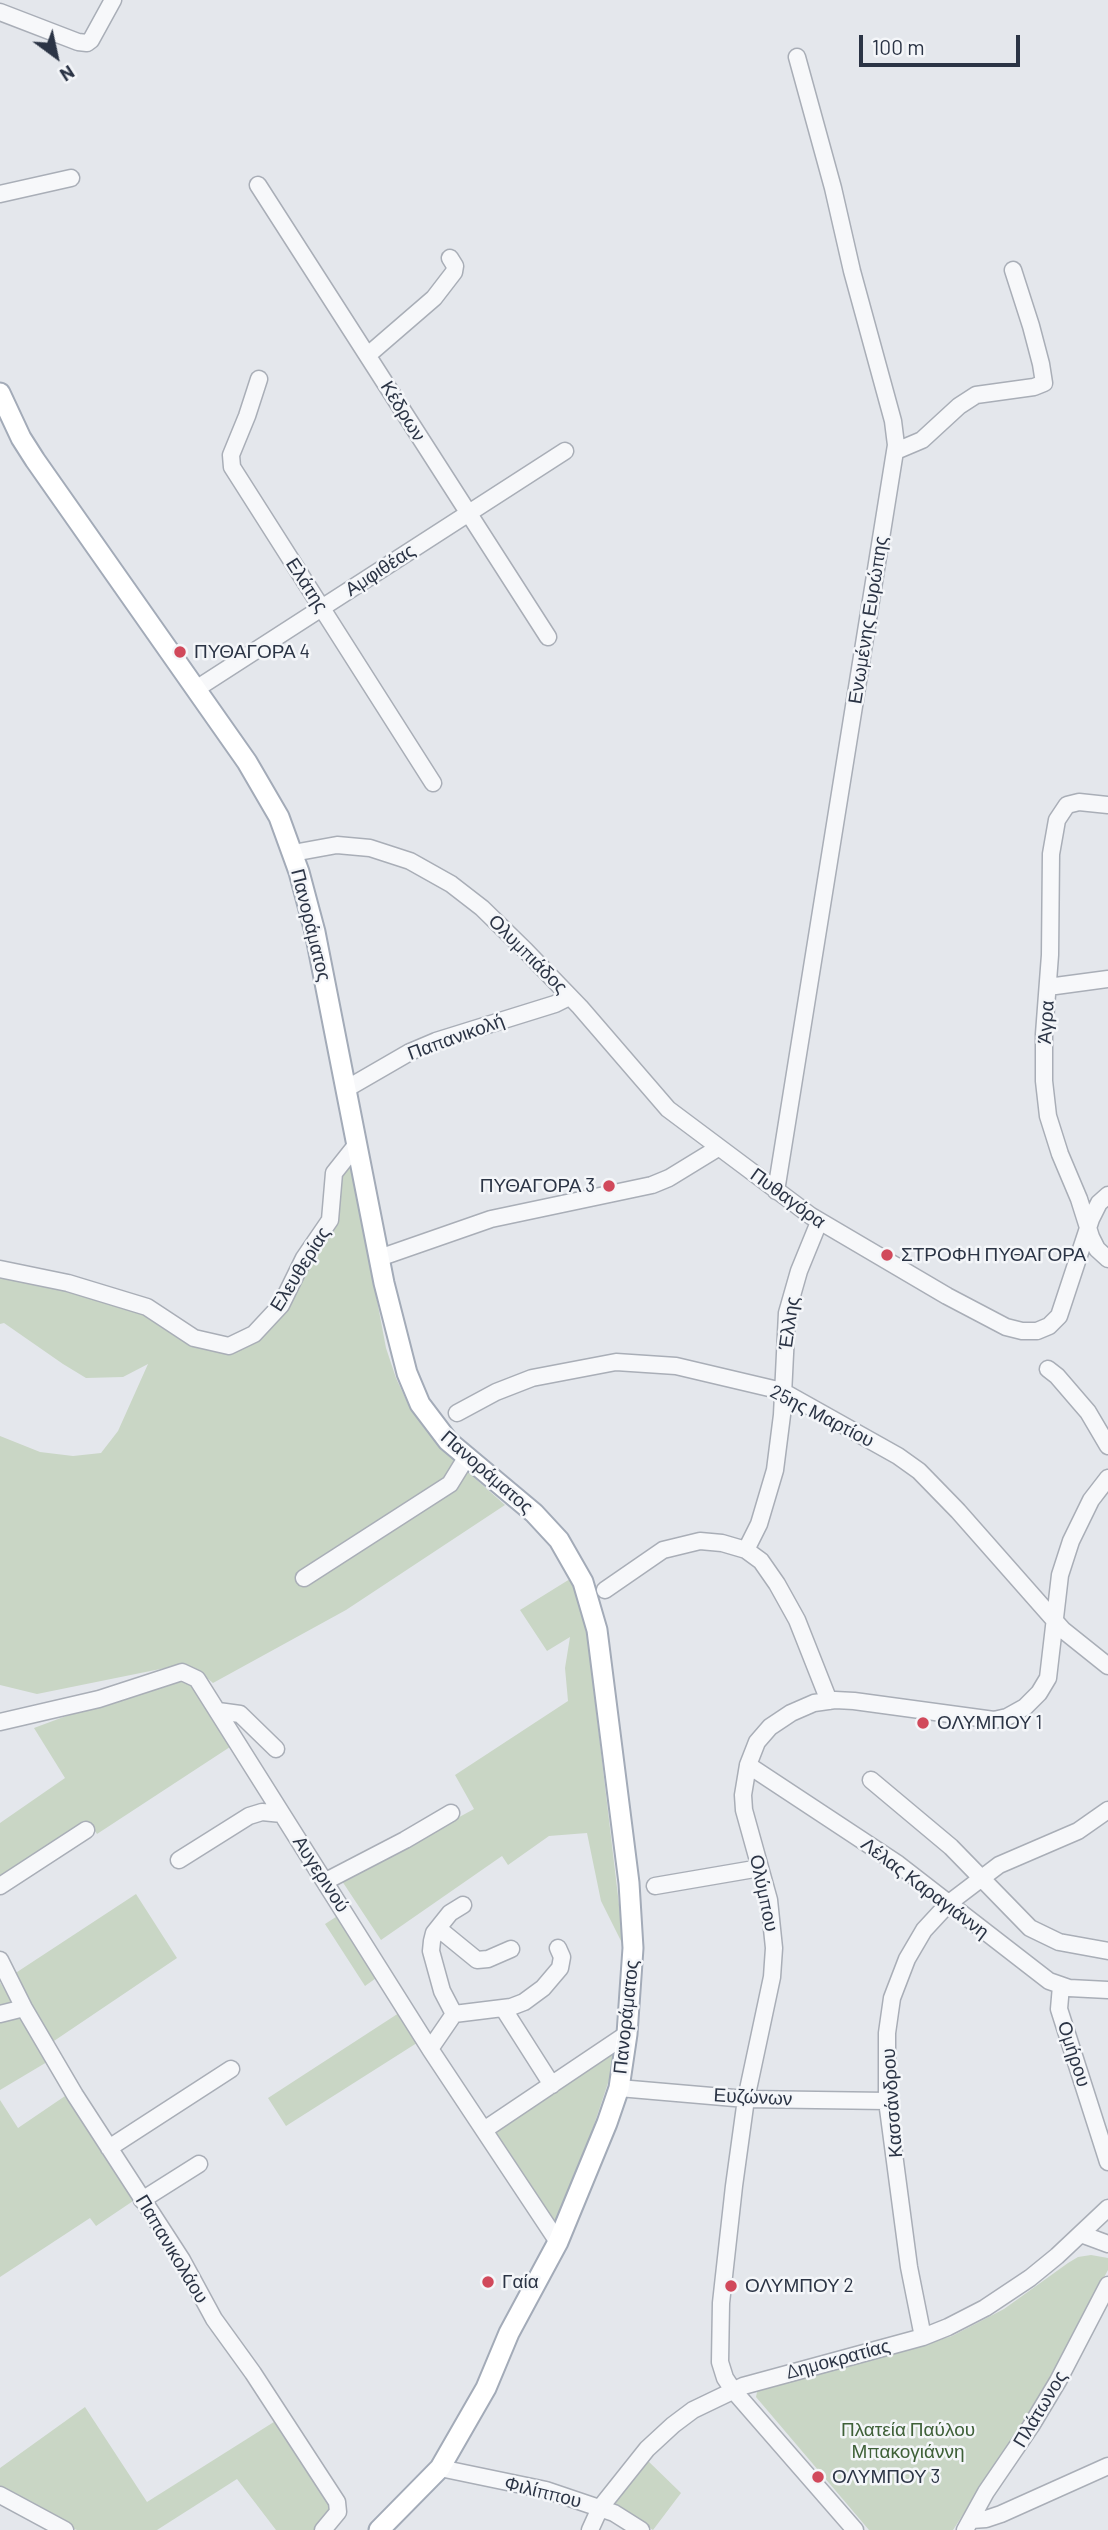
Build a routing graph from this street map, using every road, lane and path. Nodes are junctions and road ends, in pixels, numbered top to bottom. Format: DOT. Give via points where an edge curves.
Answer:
graph roads {
  1 [pos="113,0"];
  2 [pos="0,12"];
  3 [pos="797,57"];
  4 [pos="71,178"];
  5 [pos="258,185"];
  6 [pos="0,194"];
  7 [pos="450,258"];
  8 [pos="1013,270"];
  9 [pos="368,355"];
  10 [pos="259,379"];
  11 [pos="0,393"];
  12 [pos="565,451"];
  13 [pos="896,451"];
  14 [pos="467,514"];
  15 [pos="322,608"];
  16 [pos="548,637"];
  17 [pos="196,689"];
  18 [pos="433,783"];
  19 [pos="1108,805"];
  20 [pos="293,853"];
  21 [pos="1108,979"];
  22 [pos="1048,987"];
  23 [pos="569,997"];
  24 [pos="346,1088"];
  25 [pos="357,1144"];
  26 [pos="718,1148"];
  27 [pos="776,1191"];
  28 [pos="1108,1195"];
  29 [pos="819,1222"];
  30 [pos="1088,1228"];
  31 [pos="379,1258"];
  32 [pos="1108,1259"];
  33 [pos="0,1269"];
  34 [pos="1048,1369"];
  35 [pos="782,1391"];
  36 [pos="457,1413"];
  37 [pos="1108,1447"];
  38 [pos="466,1458"];
  39 [pos="1108,1478"];
  40 [pos="746,1550"];
  41 [pos="304,1578"];
  42 [pos="605,1590"];
  43 [pos="1055,1621"];
  44 [pos="1108,1666"];
  45 [pos="829,1701"];
  46 [pos="218,1711"];
  47 [pos="0,1722"];
  48 [pos="276,1749"];
  49 [pos="748,1765"];
  50 [pos="871,1780"];
  51 [pos="1108,1810"];
  52 [pos="451,1813"];
  53 [pos="282,1814"];
  54 [pos="86,1830"];
  55 [pos="179,1860"];
  56 [pos="760,1868"];
  57 [pos="982,1876"];
  58 [pos="326,1881"];
  59 [pos="0,1886"];
  60 [pos="655,1886"];
  61 [pos="949,1903"];
  62 [pos="463,1905"];
  63 [pos="439,1929"];
  64 [pos="511,1948"];
  65 [pos="558,1948"];
  66 [pos="1108,1951"];
  67 [pos="0,1960"];
  68 [pos="1061,1986"];
  69 [pos="1108,1990"];
  70 [pos="24,2008"];
  71 [pos="503,2008"];
  72 [pos="0,2014"];
  73 [pos="454,2014"];
  74 [pos="627,2034"];
  75 [pos="430,2049"];
  76 [pos="231,2069"];
  77 [pos="552,2085"];
  78 [pos="619,2088"];
  79 [pos="746,2099"];
  80 [pos="887,2101"];
  81 [pos="484,2130"];
  82 [pos="109,2148"];
  83 [pos="1108,2162"];
  84 [pos="199,2164"];
  85 [pos="142,2200"];
  86 [pos="1108,2208"];
  87 [pos="1081,2235"];
  88 [pos="558,2242"];
  89 [pos="1108,2244"];
  90 [pos="1108,2285"];
  91 [pos="923,2337"];
  92 [pos="733,2390"];
  93 [pos="1108,2466"];
  94 [pos="440,2468"];
  95 [pos="0,2495"];
  96 [pos="600,2508"];
  97 [pos="968,2525"];
  98 [pos="65,2530"];
  99 [pos="323,2530"];
  100 [pos="379,2530"];
  101 [pos="590,2530"];
  102 [pos="641,2530"];
  103 [pos="855,2530"];
  1 -- 2 [label="street" via="87,43"];
  3 -- 13 [label="street, Ενωμένης Ευρώπης" via="893,421"];
  4 -- 6 [label="street"];
  5 -- 9 [label="street, Κέδρων"];
  7 -- 9 [label="street" via="454,272 434,298"];
  8 -- 13 [label="street" via="1044,383 976,395 922,440"];
  9 -- 14 [label="street, Κέδρων"];
  10 -- 15 [label="street, Ελάτης" via="230,463"];
  11 -- 17 [label="main road, Πανοράματος" via="34,460"];
  12 -- 14 [label="street, Αμφιθέας"];
  13 -- 27 [label="street, Ενωμένης Ευρώπης"];
  14 -- 15 [label="street, Αμφιθέας"];
  14 -- 16 [label="street, Κέδρων"];
  15 -- 17 [label="street, Αμφιθέας"];
  15 -- 18 [label="street, Ελάτης"];
  17 -- 20 [label="main road, Πανοράματος" via="264,789"];
  19 -- 22 [label="street, Άγρα" via="1067,805 1055,830"];
  20 -- 23 [label="street, Ολυμπιάδος" via="358,846 421,866 474,901"];
  20 -- 24 [label="main road, Πανοράματος" via="315,932"];
  21 -- 22 [label="street"];
  22 -- 30 [label="street, Άγρα" via="1044,1034 1048,1116"];
  23 -- 24 [label="street, Παπανικολή" via="429,1044"];
  23 -- 26 [label="street, Ολυμπιάδος" via="668,1109"];
  24 -- 25 [label="main road, Πανοράματος"];
  25 -- 31 [label="main road, Πανοράματος"];
  25 -- 33 [label="street, Ελευθερίας" via="334,1173 330,1220 304,1258 281,1305 254,1334 229,1346 194,1338 147,1307"];
  26 -- 27 [label="street, Πυθαγόρα"];
  26 -- 31 [label="street" via="652,1185 491,1219"];
  27 -- 29 [label="street, Πυθαγόρα"];
  28 -- 30 [label="street, Πυθαγόρα"];
  29 -- 30 [label="street, Πυθαγόρα" via="986,1317 1030,1331 1049,1326 1059,1317"];
  29 -- 35 [label="street, Έλλης" via="787,1313"];
  30 -- 32 [label="street, Άγρα" via="1095,1246"];
  31 -- 38 [label="main road, Πανοράματος" via="412,1387 434,1425"];
  34 -- 37 [label="street" via="1088,1412"];
  35 -- 36 [label="street, 25ης Μαρτίου" via="676,1366 617,1362 532,1378"];
  35 -- 40 [label="street, Έλλης" via="775,1470"];
  35 -- 43 [label="street, 25ης Μαρτίου" via="919,1471"];
  38 -- 41 [label="street" via="450,1485"];
  38 -- 74 [label="main road, Πανοράματος" via="551,1530 573,1562 591,1603 629,1883 634,1948"];
  39 -- 43 [label="street, Ολύμπου" via="1091,1500 1071,1541 1060,1576"];
  40 -- 42 [label="street" via="700,1541 663,1550"];
  40 -- 45 [label="street" via="761,1561 797,1620"];
  43 -- 44 [label="street, 25ης Μαρτίου"];
  43 -- 45 [label="street, Ολύμπου" via="1045,1683 1031,1702 1007,1717 989,1720"];
  45 -- 49 [label="street, Ολύμπου" via="799,1709 773,1723 757,1742"];
  46 -- 47 [label="street, Αυγερινού" via="197,1679 182,1672 99,1699"];
  46 -- 48 [label="street" via="240,1714"];
  46 -- 53 [label="street, Αυγερινού"];
  49 -- 56 [label="street, Ολύμπου" via="744,1805"];
  49 -- 61 [label="street, Λέλας Καραγιάννη"];
  50 -- 57 [label="street, Λέλας Καραγιάννη"];
  51 -- 57 [label="street, Κασσάνδρου" via="1078,1831"];
  52 -- 58 [label="street"];
  53 -- 55 [label="street" via="248,1816"];
  53 -- 58 [label="street, Αυγερινού"];
  54 -- 59 [label="street"];
  56 -- 60 [label="street"];
  56 -- 79 [label="street, Ολύμπου" via="775,1948"];
  57 -- 61 [label="street, Κασσάνδρου"];
  57 -- 66 [label="street, Λέλας Καραγιάννη" via="1038,1933"];
  58 -- 75 [label="street, Αυγερινού"];
  61 -- 68 [label="street, Λέλας Καραγιάννη" via="1044,1978"];
  61 -- 80 [label="street, Κασσάνδρου" via="924,1930 892,1998"];
  62 -- 63 [label="street" via="450,1913"];
  63 -- 64 [label="street" via="477,1960"];
  63 -- 73 [label="street" via="431,1951 442,1992"];
  65 -- 71 [label="street" via="562,1957 553,1979 524,2002"];
  67 -- 70 [label="street, Παπανικολάου"];
  68 -- 69 [label="street, Λέλας Καραγιάννη"];
  68 -- 83 [label="street, Ομήρου" via="1059,2009"];
  70 -- 72 [label="street"];
  70 -- 82 [label="street, Παπανικολάου"];
  71 -- 73 [label="street"];
  71 -- 77 [label="street"];
  73 -- 75 [label="street"];
  74 -- 77 [label="street"];
  74 -- 78 [label="main road, Πανοράματος"];
  75 -- 81 [label="street, Αυγερινού"];
  76 -- 82 [label="street"];
  77 -- 81 [label="street"];
  78 -- 79 [label="street, Ευζώνων"];
  78 -- 88 [label="main road, Πανοράματος"];
  79 -- 80 [label="street, Ευζώνων"];
  79 -- 92 [label="street, Ολύμπου" via="720,2303 720,2362"];
  80 -- 91 [label="street, Κασσάνδρου"];
  81 -- 88 [label="street, Αυγερινού"];
  82 -- 85 [label="street, Παπανικολάου"];
  84 -- 85 [label="street"];
  85 -- 99 [label="street, Παπανικολάου" via="214,2319 337,2502 338,2512"];
  86 -- 87 [label="street, Δημοκρατίας"];
  87 -- 89 [label="street"];
  87 -- 91 [label="street, Δημοκρατίας" via="1006,2294 956,2324"];
  88 -- 94 [label="main road, Πανοράματος" via="509,2333 486,2388"];
  90 -- 97 [label="street, Πλάτωνος" via="1058,2381"];
  91 -- 92 [label="street, Δημοκρατίας"];
  92 -- 96 [label="street, Δημοκρατίας" via="693,2410 666,2431"];
  92 -- 103 [label="street, Ολύμπου"];
  93 -- 97 [label="street"];
  94 -- 96 [label="street, Φιλίππου" via="546,2490"];
  94 -- 100 [label="main road, Πανοράματος"];
  95 -- 98 [label="street"];
  96 -- 101 [label="street, Δημοκρατίας"];
  96 -- 102 [label="street, Φιλίππου"];
}
